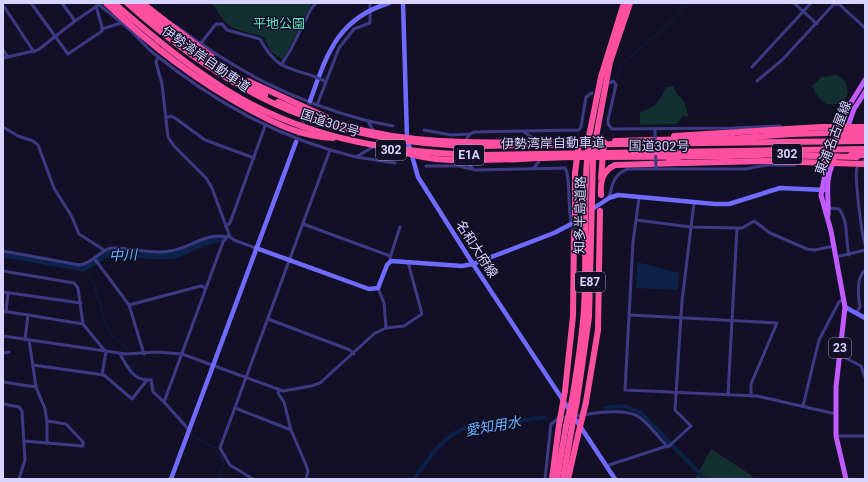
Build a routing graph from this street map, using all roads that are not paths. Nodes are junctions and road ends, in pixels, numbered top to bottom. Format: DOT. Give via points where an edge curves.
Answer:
graph roads {
  1 [pos="31,3"];
  2 [pos="62,3"];
  3 [pos="113,3"];
  4 [pos="127,3"];
  5 [pos="135,3"];
  6 [pos="142,3"];
  7 [pos="146,3"];
  8 [pos="316,3"];
  9 [pos="370,3"];
  10 [pos="389,3"];
  11 [pos="403,3"];
  12 [pos="624,3"];
  13 [pos="630,3"];
  14 [pos="794,3"];
  15 [pos="810,3"];
  16 [pos="99,4"];
  17 [pos="3,5"];
  18 [pos="370,10"];
  19 [pos="803,11"];
  20 [pos="75,21"];
  21 [pos="121,23"];
  22 [pos="816,24"];
  23 [pos="865,28"];
  24 [pos="102,29"];
  25 [pos="55,36"];
  26 [pos="201,43"];
  27 [pos="3,50"];
  28 [pos="34,52"];
  29 [pos="8,57"];
  30 [pos="158,57"];
  31 [pos="3,58"];
  32 [pos="281,65"];
  33 [pos="752,67"];
  34 [pos="865,80"];
  35 [pos="326,81"];
  36 [pos="757,81"];
  37 [pos="610,83"];
  38 [pos="865,92"];
  39 [pos="592,93"];
  40 [pos="310,101"];
  41 [pos="317,105"];
  42 [pos="166,118"];
  43 [pos="368,121"];
  44 [pos="338,124"];
  45 [pos="849,124"];
  46 [pos="265,126"];
  47 [pos="393,126"];
  48 [pos="780,126"];
  49 [pos="865,126"];
  50 [pos="3,127"];
  51 [pos="655,128"];
  52 [pos="424,130"];
  53 [pos="374,132"];
  54 [pos="523,132"];
  55 [pos="865,132"];
  56 [pos="470,134"];
  57 [pos="593,136"];
  58 [pos="836,136"];
  59 [pos="844,136"];
  60 [pos="865,136"];
  61 [pos="333,138"];
  62 [pos="407,138"];
  63 [pos="629,141"];
  64 [pos="865,141"];
  65 [pos="296,142"];
  66 [pos="464,142"];
  67 [pos="538,142"];
  68 [pos="579,142"];
  69 [pos="604,142"];
  70 [pos="665,144"];
  71 [pos="373,147"];
  72 [pos="865,149"];
  73 [pos="330,150"];
  74 [pos="705,152"];
  75 [pos="410,153"];
  76 [pos="833,154"];
  77 [pos="603,156"];
  78 [pos="356,157"];
  79 [pos="542,157"];
  80 [pos="577,157"];
  81 [pos="662,157"];
  82 [pos="865,157"];
  83 [pos="254,158"];
  84 [pos="463,160"];
  85 [pos="395,163"];
  86 [pos="682,163"];
  87 [pos="827,164"];
  88 [pos="865,164"];
  89 [pos="426,166"];
  90 [pos="471,169"];
  91 [pos="532,169"];
  92 [pos="656,170"];
  93 [pos="600,183"];
  94 [pos="824,190"];
  95 [pos="601,195"];
  96 [pos="609,198"];
  97 [pos="639,198"];
  98 [pos="694,203"];
  99 [pos="828,208"];
  100 [pos="597,210"];
  101 [pos="577,217"];
  102 [pos="828,218"];
  103 [pos="636,220"];
  104 [pos="303,224"];
  105 [pos="572,224"];
  106 [pos="226,226"];
  107 [pos="400,227"];
  108 [pos="691,227"];
  109 [pos="737,228"];
  110 [pos="574,233"];
  111 [pos="228,236"];
  112 [pos="865,244"];
  113 [pos="834,246"];
  114 [pos="256,248"];
  115 [pos="104,250"];
  116 [pos="865,250"];
  117 [pos="3,251"];
  118 [pos="849,255"];
  119 [pos="836,257"];
  120 [pos="94,258"];
  121 [pos="390,259"];
  122 [pos="290,260"];
  123 [pos="408,262"];
  124 [pos="473,264"];
  125 [pos="865,270"];
  126 [pos="3,271"];
  127 [pos="206,288"];
  128 [pos="378,288"];
  129 [pos="3,292"];
  130 [pos="8,293"];
  131 [pos="843,299"];
  132 [pos="81,303"];
  133 [pos="129,305"];
  134 [pos="844,307"];
  135 [pos="4,312"];
  136 [pos="856,313"];
  137 [pos="28,315"];
  138 [pos="630,315"];
  139 [pos="681,318"];
  140 [pos="865,318"];
  141 [pos="268,319"];
  142 [pos="732,320"];
  143 [pos="83,324"];
  144 [pos="386,328"];
  145 [pos="3,336"];
  146 [pos="25,340"];
  147 [pos="29,340"];
  148 [pos="9,352"];
  149 [pos="105,352"];
  150 [pos="3,353"];
  151 [pos="120,353"];
  152 [pos="144,354"];
  153 [pos="182,354"];
  154 [pos="354,354"];
  155 [pos="840,354"];
  156 [pos="33,365"];
  157 [pos="213,365"];
  158 [pos="102,375"];
  159 [pos="246,377"];
  160 [pos="865,377"];
  161 [pos="147,380"];
  162 [pos="3,382"];
  163 [pos="36,387"];
  164 [pos="279,390"];
  165 [pos="677,392"];
  166 [pos="728,395"];
  167 [pos="751,396"];
  168 [pos="164,402"];
  169 [pos="3,404"];
  170 [pos="803,406"];
  171 [pos="235,408"];
  172 [pos="836,414"];
  173 [pos="575,416"];
  174 [pos="47,421"];
  175 [pos="569,426"];
  176 [pos="189,430"];
  177 [pos="291,430"];
  178 [pos="836,436"];
  179 [pos="865,436"];
  180 [pos="24,441"];
  181 [pos="47,444"];
  182 [pos="669,447"];
  183 [pos="605,466"];
  184 [pos="19,479"];
  185 [pos="171,479"];
  186 [pos="253,479"];
  187 [pos="306,479"];
  188 [pos="545,479"];
  189 [pos="552,479"];
  190 [pos="557,479"];
  191 [pos="563,479"];
  192 [pos="568,479"];
  193 [pos="615,479"];
  194 [pos="846,479"];
  1 -- 25 [label="street"];
  2 -- 20 [label="street"];
  3 -- 61 [label="highway, 国道302号 / 302" via="180,58 235,95 279,117"];
  3 -- 74 [label="highway, 伊勢湾岸自動車道 / E1A, bridge" via="180,57 241,98 284,119 352,142 402,150 457,154"];
  4 -- 70 [label="highway, 伊勢湾岸自動車道 / E1A, bridge" via="203,62 245,90 287,111 354,133 455,146"];
  5 -- 44 [label="highway, 国道302号 / 302" via="173,34 258,92 284,105"];
  6 -- 44 [label="highway" via="243,79 317,111"];
  7 -- 26 [label="street"];
  8 -- 32 [label="street"];
  9 -- 18 [label="street"];
  10 -- 18 [label="street"];
  11 -- 62 [label="street, 名和大府線"];
  12 -- 57 [label="highway, 知多半島道路 / E87" via="601,77"];
  13 -- 57 [label="highway, 知多半島道路 / E87" via="608,73"];
  14 -- 19 [label="street"];
  15 -- 19 [label="street"];
  16 -- 20 [label="street"];
  16 -- 21 [label="street"];
  16 -- 24 [label="street"];
  16 -- 61 [label="highway" via="196,78 266,119 306,135"];
  17 -- 28 [label="street"];
  18 -- 35 [label="street" via="370,23 358,26 344,40"];
  18 -- 40 [label="street" via="348,25 331,46"];
  19 -- 22 [label="street"];
  19 -- 33 [label="street"];
  20 -- 25 [label="street"];
  21 -- 24 [label="street"];
  21 -- 30 [label="street"];
  22 -- 23 [label="street" via="834,4 838,4"];
  22 -- 36 [label="street" via="782,60"];
  24 -- 25 [label="street" via="68,54"];
  25 -- 28 [label="street"];
  26 -- 32 [label="street" via="216,24 222,24 227,30 260,39 268,54"];
  26 -- 41 [label="street" via="254,78 302,101"];
  27 -- 29 [label="street"];
  28 -- 29 [label="street"];
  29 -- 31 [label="street"];
  30 -- 42 [label="street" via="156,62 162,84"];
  30 -- 46 [label="street" via="224,104"];
  32 -- 35 [label="street, bridge"];
  34 -- 58 [label="main road, 東浦名古屋線 / 23" via="847,109"];
  35 -- 41 [label="street"];
  37 -- 51 [label="street" via="616,85 608,120 612,129"];
  38 -- 45 [label="main road, 東浦名古屋線 / 23" via="854,109"];
  39 -- 54 [label="street" via="586,97 579,130"];
  41 -- 43 [label="street"];
  42 -- 83 [label="street" via="175,118 205,140"];
  42 -- 106 [label="street" via="168,136 174,146 206,178"];
  43 -- 47 [label="street"];
  43 -- 53 [label="street"];
  44 -- 53 [label="highway, 国道302号 / 302"];
  45 -- 49 [label="street"];
  45 -- 59 [label="main road, 東浦名古屋線 / 23"];
  46 -- 73 [label="street"];
  46 -- 83 [label="street"];
  48 -- 51 [label="street"];
  49 -- 63 [label="highway, bridge" via="706,134"];
  50 -- 115 [label="street" via="38,145 54,188 79,234"];
  51 -- 92 [label="street, bridge"];
  52 -- 56 [label="street" via="451,135"];
  53 -- 62 [label="highway, 国道302号 / 302"];
  54 -- 56 [label="street"];
  54 -- 67 [label="street"];
  55 -- 70 [label="highway, bridge" via="791,134"];
  56 -- 66 [label="street"];
  57 -- 175 [label="highway, 知多半島道路 / E87, bridge" via="584,202 584,308"];
  58 -- 59 [label="highway, 国道302号 / 302"];
  58 -- 63 [label="highway, 国道302号 / 302"];
  58 -- 76 [label="main road, 東浦名古屋線 / 23"];
  59 -- 60 [label="highway, 国道302号 / 302"];
  59 -- 76 [label="main road, 東浦名古屋線 / 23"];
  61 -- 71 [label="highway, 国道302号 / 302"];
  62 -- 66 [label="highway, 国道302号 / 302"];
  62 -- 75 [label="street, 名和大府線"];
  63 -- 69 [label="highway, 国道302号 / 302"];
  64 -- 70 [label="highway, 伊勢湾岸自動車道 / E1A, bridge"];
  65 -- 114 [label="street"];
  66 -- 67 [label="highway, 国道302号 / 302"];
  67 -- 68 [label="highway, 国道302号 / 302"];
  68 -- 69 [label="highway, 国道302号 / 302"];
  68 -- 80 [label="highway"];
  69 -- 77 [label="highway"];
  71 -- 75 [label="highway, 国道302号 / 302"];
  71 -- 78 [label="street"];
  72 -- 74 [label="highway, 伊勢湾岸自動車道 / E1A, bridge"];
  73 -- 78 [label="street"];
  73 -- 104 [label="street"];
  74 -- 82 [label="highway, bridge"];
  75 -- 84 [label="highway, 国道302号 / 302" via="418,157"];
  75 -- 124 [label="street, 名和大府線" via="418,177"];
  76 -- 81 [label="highway, 国道302号 / 302"];
  76 -- 82 [label="highway, 国道302号 / 302"];
  76 -- 87 [label="main road, 東浦名古屋線 / 23"];
  76 -- 94 [label="main road, 東浦名古屋線 / 23"];
  77 -- 80 [label="highway, 国道302号 / 302"];
  77 -- 81 [label="highway, 国道302号 / 302"];
  77 -- 93 [label="highway"];
  78 -- 85 [label="street"];
  79 -- 80 [label="highway, 国道302号 / 302"];
  79 -- 84 [label="highway, 国道302号 / 302"];
  79 -- 91 [label="street"];
  80 -- 101 [label="highway"];
  81 -- 86 [label="highway"];
  82 -- 112 [label="street" via="856,169 855,182"];
  83 -- 106 [label="street" via="230,223"];
  84 -- 90 [label="street"];
  86 -- 88 [label="highway, bridge" via="767,161"];
  86 -- 93 [label="highway" via="615,165 607,170"];
  87 -- 92 [label="street" via="767,165 745,169"];
  87 -- 94 [label="main road, 東浦名古屋線 / 23"];
  89 -- 90 [label="street" via="459,166"];
  90 -- 91 [label="street"];
  91 -- 105 [label="street" via="567,170 569,218"];
  92 -- 96 [label="street" via="634,168 622,171 615,178"];
  93 -- 95 [label="highway"];
  94 -- 98 [label="street" via="780,188 729,204"];
  94 -- 99 [label="main road, 東浦名古屋線 / 23"];
  94 -- 102 [label="main road, 東浦名古屋線 / 23" via="823,205"];
  96 -- 97 [label="street" via="618,195"];
  96 -- 100 [label="street"];
  97 -- 98 [label="street"];
  97 -- 103 [label="street"];
  98 -- 108 [label="street"];
  99 -- 102 [label="main road, 東浦名古屋線 / 23"];
  99 -- 118 [label="street" via="841,211 846,227"];
  100 -- 192 [label="highway, bridge" via="598,330 586,402"];
  101 -- 105 [label="street"];
  102 -- 113 [label="main road, 東浦名古屋線 / 23"];
  103 -- 108 [label="street"];
  103 -- 138 [label="street"];
  104 -- 121 [label="street"];
  104 -- 122 [label="street"];
  105 -- 124 [label="street"];
  106 -- 111 [label="street"];
  107 -- 121 [label="street"];
  108 -- 109 [label="street"];
  108 -- 139 [label="street"];
  109 -- 113 [label="street" via="754,221 770,233 807,249"];
  109 -- 142 [label="street"];
  110 -- 189 [label="highway, bridge" via="573,316"];
  111 -- 114 [label="street"];
  111 -- 115 [label="street" via="209,237 169,252 153,253 116,248"];
  111 -- 127 [label="street"];
  113 -- 119 [label="main road, 東浦名古屋線 / 23"];
  114 -- 122 [label="street"];
  114 -- 157 [label="street"];
  115 -- 120 [label="street"];
  116 -- 118 [label="street"];
  117 -- 120 [label="street" via="80,265 90,263"];
  118 -- 119 [label="street"];
  119 -- 131 [label="main road, 東浦名古屋線 / 23"];
  120 -- 133 [label="street"];
  121 -- 123 [label="street"];
  121 -- 128 [label="street"];
  122 -- 128 [label="street" via="369,289"];
  122 -- 141 [label="street"];
  123 -- 124 [label="street" via="462,266"];
  123 -- 144 [label="street" via="422,314 404,326"];
  124 -- 173 [label="street, 名和大府線"];
  125 -- 136 [label="street" via="860,279 860,307"];
  126 -- 132 [label="street" via="71,281 78,288"];
  127 -- 133 [label="street" via="201,286"];
  127 -- 153 [label="street"];
  128 -- 144 [label="street" via="384,303"];
  129 -- 130 [label="street"];
  130 -- 132 [label="street"];
  130 -- 135 [label="street"];
  131 -- 134 [label="main road, 東浦名古屋線 / 23"];
  131 -- 170 [label="street" via="819,340"];
  132 -- 143 [label="street"];
  133 -- 152 [label="street"];
  134 -- 136 [label="street"];
  134 -- 155 [label="main road, 東浦名古屋線 / 23"];
  135 -- 137 [label="street"];
  136 -- 140 [label="street"];
  137 -- 143 [label="street"];
  137 -- 146 [label="street"];
  138 -- 139 [label="street"];
  138 -- 165 [label="street" via="625,390"];
  139 -- 142 [label="street"];
  139 -- 165 [label="street"];
  141 -- 154 [label="street" via="350,350"];
  141 -- 159 [label="street"];
  142 -- 166 [label="street"];
  142 -- 167 [label="street" via="777,323 751,384"];
  143 -- 149 [label="street"];
  144 -- 154 [label="street" via="370,337"];
  145 -- 146 [label="street"];
  146 -- 147 [label="street"];
  147 -- 149 [label="street"];
  147 -- 156 [label="street"];
  148 -- 150 [label="street"];
  149 -- 151 [label="street"];
  149 -- 158 [label="street"];
  151 -- 152 [label="street"];
  151 -- 161 [label="street" via="129,370 139,379"];
  152 -- 153 [label="street"];
  153 -- 157 [label="street"];
  153 -- 168 [label="street"];
  154 -- 164 [label="street" via="315,385"];
  155 -- 160 [label="street" via="861,366"];
  155 -- 172 [label="main road, 東浦名古屋線 / 23"];
  156 -- 158 [label="street"];
  156 -- 163 [label="street"];
  157 -- 159 [label="street"];
  157 -- 176 [label="street"];
  158 -- 161 [label="street" via="132,399"];
  159 -- 164 [label="street"];
  159 -- 171 [label="street"];
  161 -- 168 [label="street" via="151,380 153,392"];
  162 -- 163 [label="street"];
  163 -- 174 [label="street"];
  164 -- 177 [label="street"];
  165 -- 166 [label="street"];
  165 -- 182 [label="street" via="675,410 691,426"];
  166 -- 167 [label="street"];
  167 -- 170 [label="street"];
  168 -- 176 [label="street"];
  169 -- 180 [label="street" via="20,408"];
  170 -- 172 [label="street"];
  171 -- 177 [label="street"];
  171 -- 186 [label="street" via="220,448 221,452 230,465"];
  172 -- 178 [label="main road, 東浦名古屋線 / 23"];
  173 -- 183 [label="street, 名和大府線"];
  173 -- 183 [label="street" via="600,412 630,413 643,420 667,446"];
  173 -- 188 [label="street" via="559,418 552,424"];
  174 -- 181 [label="street"];
  174 -- 181 [label="street" via="66,424 83,442 83,446"];
  175 -- 190 [label="highway, 知多半島道路 / E87"];
  175 -- 191 [label="highway, 知多半島道路 / E87"];
  176 -- 185 [label="street"];
  177 -- 187 [label="street" via="308,471"];
  178 -- 179 [label="street"];
  178 -- 194 [label="main road, 東浦名古屋線 / 23"];
  180 -- 181 [label="street"];
  180 -- 184 [label="street" via="24,466"];
  183 -- 193 [label="street, 名和大府線"];
}
